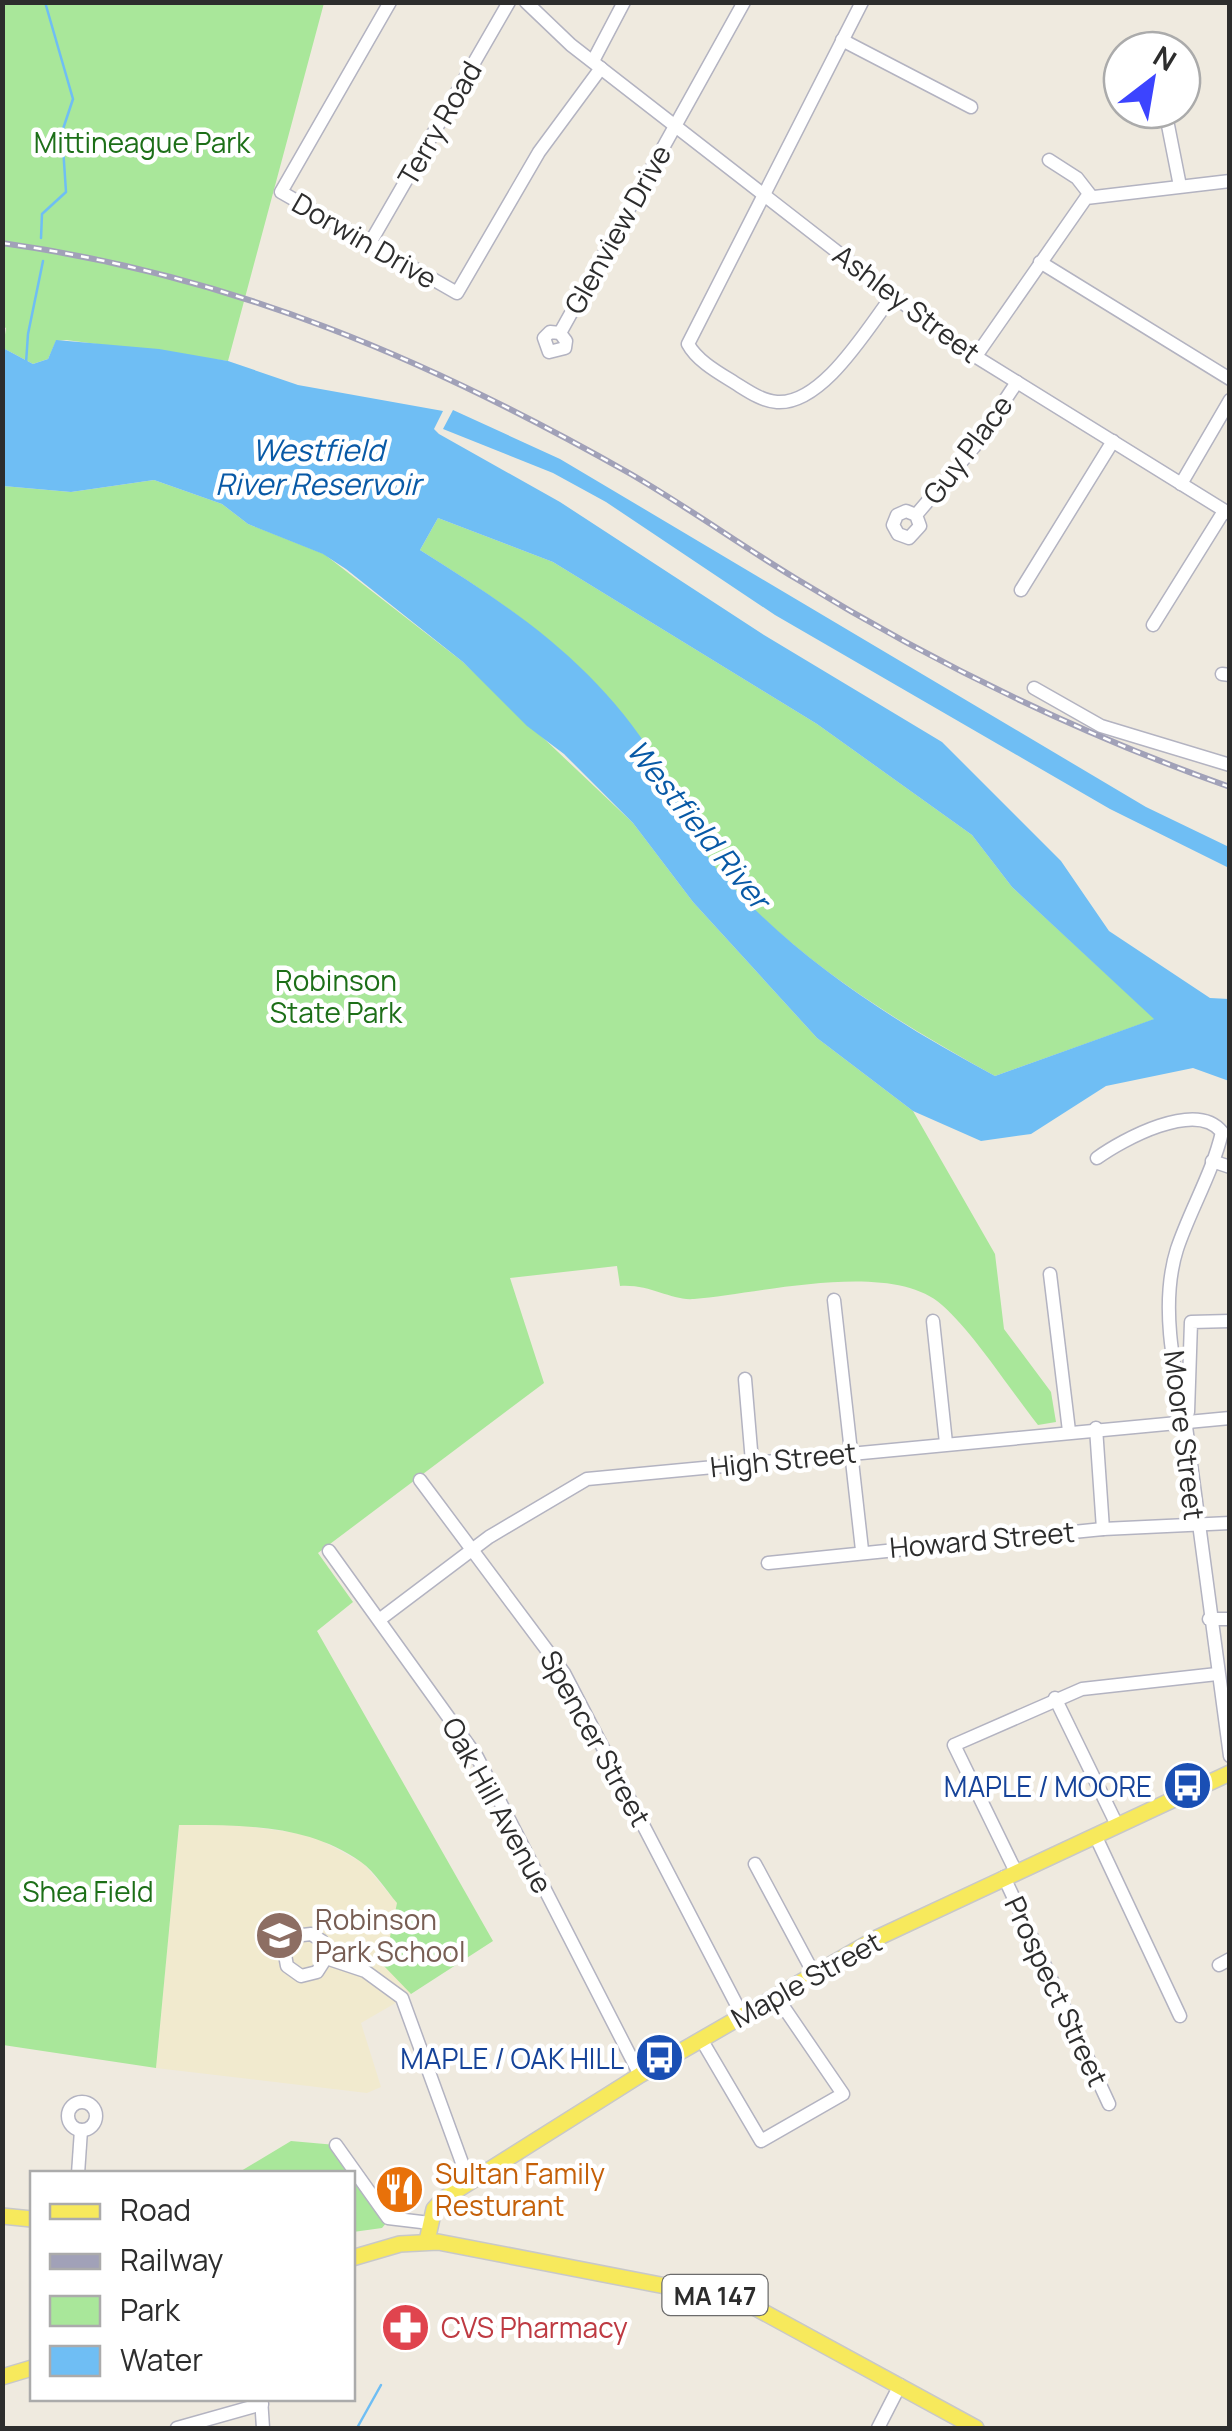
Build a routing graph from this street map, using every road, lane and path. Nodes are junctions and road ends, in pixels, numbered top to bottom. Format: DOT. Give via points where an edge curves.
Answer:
graph roads {
  1 [pos="390,2"];
  2 [pos="509,2"];
  3 [pos="526,2"];
  4 [pos="624,2"];
  5 [pos="744,2"];
  6 [pos="862,2"];
  7 [pos="842,40"];
  8 [pos="597,64"];
  9 [pos="971,107"];
  10 [pos="675,125"];
  11 [pos="1169,130"];
  12 [pos="1049,160"];
  13 [pos="1230,181"];
  14 [pos="1180,186"];
  15 [pos="762,192"];
  16 [pos="1091,196"];
  17 [pos="370,243"];
  18 [pos="1040,262"];
  19 [pos="893,295"];
  20 [pos="560,333"];
  21 [pos="976,356"];
  22 [pos="1230,379"];
  23 [pos="1017,382"];
  24 [pos="1230,400"];
  25 [pos="1113,442"];
  26 [pos="1181,484"];
  27 [pos="1227,513"];
  28 [pos="916,515"];
  29 [pos="1021,590"];
  30 [pos="1153,625"];
  31 [pos="1034,688"];
  32 [pos="1230,766"];
  33 [pos="1097,1158"];
  34 [pos="1212,1161"];
  35 [pos="1230,1167"];
  36 [pos="1050,1274"];
  37 [pos="834,1300"];
  38 [pos="933,1321"];
  39 [pos="1230,1321"];
  40 [pos="745,1379"];
  41 [pos="1230,1418"];
  42 [pos="1186,1419"];
  43 [pos="1096,1428"];
  44 [pos="1069,1431"];
  45 [pos="946,1443"];
  46 [pos="851,1452"];
  47 [pos="752,1462"];
  48 [pos="420,1480"];
  49 [pos="1230,1523"];
  50 [pos="1196,1524"];
  51 [pos="1103,1529"];
  52 [pos="474,1549"];
  53 [pos="862,1550"];
  54 [pos="329,1551"];
  55 [pos="768,1563"];
  56 [pos="1230,1619"];
  57 [pos="379,1620"];
  58 [pos="1209,1620"];
  59 [pos="1217,1674"];
  60 [pos="1056,1698"];
  61 [pos="1230,1756"];
  62 [pos="1230,1773"];
  63 [pos="1117,1825"];
  64 [pos="1095,1835"];
  65 [pos="755,1864"];
  66 [pos="1010,1875"];
  67 [pos="326,1958"];
  68 [pos="814,1974"];
  69 [pos="776,1996"];
  70 [pos="742,2015"];
  71 [pos="1180,2016"];
  72 [pos="701,2039"];
  73 [pos="640,2075"];
  74 [pos="1110,2104"];
  75 [pos="81,2130"];
  76 [pos="336,2145"];
  77 [pos="78,2171"];
  78 [pos="355,2171"];
  79 [pos="355,2172"];
  80 [pos="469,2182"];
  81 [pos="2,2216"];
  82 [pos="30,2219"];
  83 [pos="430,2224"];
  84 [pos="427,2241"];
  85 [pos="355,2254"];
  86 [pos="30,2369"];
  87 [pos="2,2376"];
  88 [pos="900,2386"];
  89 [pos="262,2401"];
  90 [pos="176,2428"];
  91 [pos="264,2428"];
  92 [pos="878,2428"];
  93 [pos="976,2428"];
  1 -- 17 [label="street, Dorwin Drive" via="282,192"];
  2 -- 17 [label="street, Terry Road"];
  3 -- 8 [label="street, Ashley Street"];
  4 -- 8 [label="street"];
  5 -- 10 [label="street, Glenview Drive"];
  6 -- 7 [label="street"];
  7 -- 9 [label="street"];
  7 -- 15 [label="street"];
  8 -- 10 [label="street, Ashley Street"];
  8 -- 17 [label="street, Dorwin Drive" via="457,293"];
  10 -- 15 [label="street, Ashley Street"];
  10 -- 20 [label="street, Glenview Drive"];
  11 -- 14 [label="street"];
  12 -- 16 [label="street"];
  13 -- 14 [label="street"];
  14 -- 16 [label="street"];
  15 -- 19 [label="street, Ashley Street"];
  15 -- 19 [label="street" via="689,339 701,359 764,400 794,400 826,378"];
  16 -- 18 [label="street"];
  18 -- 21 [label="street"];
  18 -- 22 [label="street"];
  19 -- 21 [label="street, Ashley Street"];
  21 -- 23 [label="street, Ashley Street"];
  23 -- 25 [label="street, Ashley Street"];
  23 -- 28 [label="street, Guy Place" via="974,447"];
  24 -- 26 [label="street"];
  25 -- 26 [label="street, Ashley Street"];
  25 -- 29 [label="street"];
  26 -- 27 [label="street, Ashley Street"];
  27 -- 30 [label="street"];
  31 -- 32 [label="street" via="1102,726"];
  33 -- 34 [label="street, Moore Street" via="1125,1138 1195,1120 1214,1124 1222,1135"];
  34 -- 35 [label="street"];
  34 -- 42 [label="street, Moore Street" via="1170,1286"];
  36 -- 44 [label="street"];
  37 -- 46 [label="street"];
  38 -- 45 [label="street"];
  39 -- 42 [label="street" via="1192,1322"];
  40 -- 47 [label="street"];
  41 -- 42 [label="street, High Street"];
  42 -- 43 [label="street, High Street"];
  42 -- 50 [label="street, Moore Street"];
  43 -- 44 [label="street, High Street"];
  43 -- 51 [label="street"];
  44 -- 45 [label="street, High Street"];
  45 -- 46 [label="street, High Street"];
  46 -- 47 [label="street, High Street"];
  46 -- 53 [label="street"];
  47 -- 52 [label="street, High Street" via="587,1478"];
  48 -- 52 [label="street, Spencer Street"];
  49 -- 50 [label="street, Howard Street"];
  50 -- 51 [label="street, Howard Street"];
  50 -- 58 [label="street, Moore Street"];
  51 -- 53 [label="street, Howard Street"];
  52 -- 57 [label="street, High Street"];
  52 -- 70 [label="street, Spencer Street" via="576,1692"];
  53 -- 55 [label="street, Howard Street"];
  54 -- 57 [label="street, Oak Hill Avenue"];
  56 -- 58 [label="street"];
  57 -- 73 [label="street, Oak Hill Avenue" via="477,1758"];
  58 -- 59 [label="street, Moore Street"];
  59 -- 60 [label="street" via="1097,1686"];
  59 -- 61 [label="street, Moore Street"];
  60 -- 63 [label="street"];
  60 -- 66 [label="street, Prospect Street" via="954,1745"];
  62 -- 63 [label="main road, Maple Street"];
  63 -- 64 [label="main road, Maple Street"];
  64 -- 66 [label="main road, Maple Street"];
  64 -- 71 [label="street"];
  65 -- 68 [label="street"];
  66 -- 68 [label="main road, Maple Street"];
  66 -- 74 [label="street, Prospect Street"];
  67 -- 80 [label="street" via="365,1971 402,1998"];
  68 -- 69 [label="main road, Maple Street"];
  69 -- 70 [label="main road, Maple Street"];
  69 -- 72 [label="street" via="843,2094 762,2142"];
  70 -- 72 [label="main road, Maple Street"];
  72 -- 73 [label="main road, Maple Street"];
  73 -- 80 [label="main road, Maple Street"];
  75 -- 77 [label="street"];
  76 -- 78 [label="street"];
  79 -- 83 [label="street" via="388,2218"];
  80 -- 83 [label="main road, Maple Street" via="443,2199"];
  81 -- 82 [label="main road"];
  83 -- 84 [label="main road"];
  84 -- 85 [label="main road, MA 147"];
  84 -- 88 [label="main road, MA 147" via="743,2302"];
  86 -- 87 [label="main road"];
  88 -- 92 [label="street"];
  88 -- 93 [label="main road, MA 147"];
  89 -- 90 [label="street"];
  89 -- 91 [label="street"];
}
